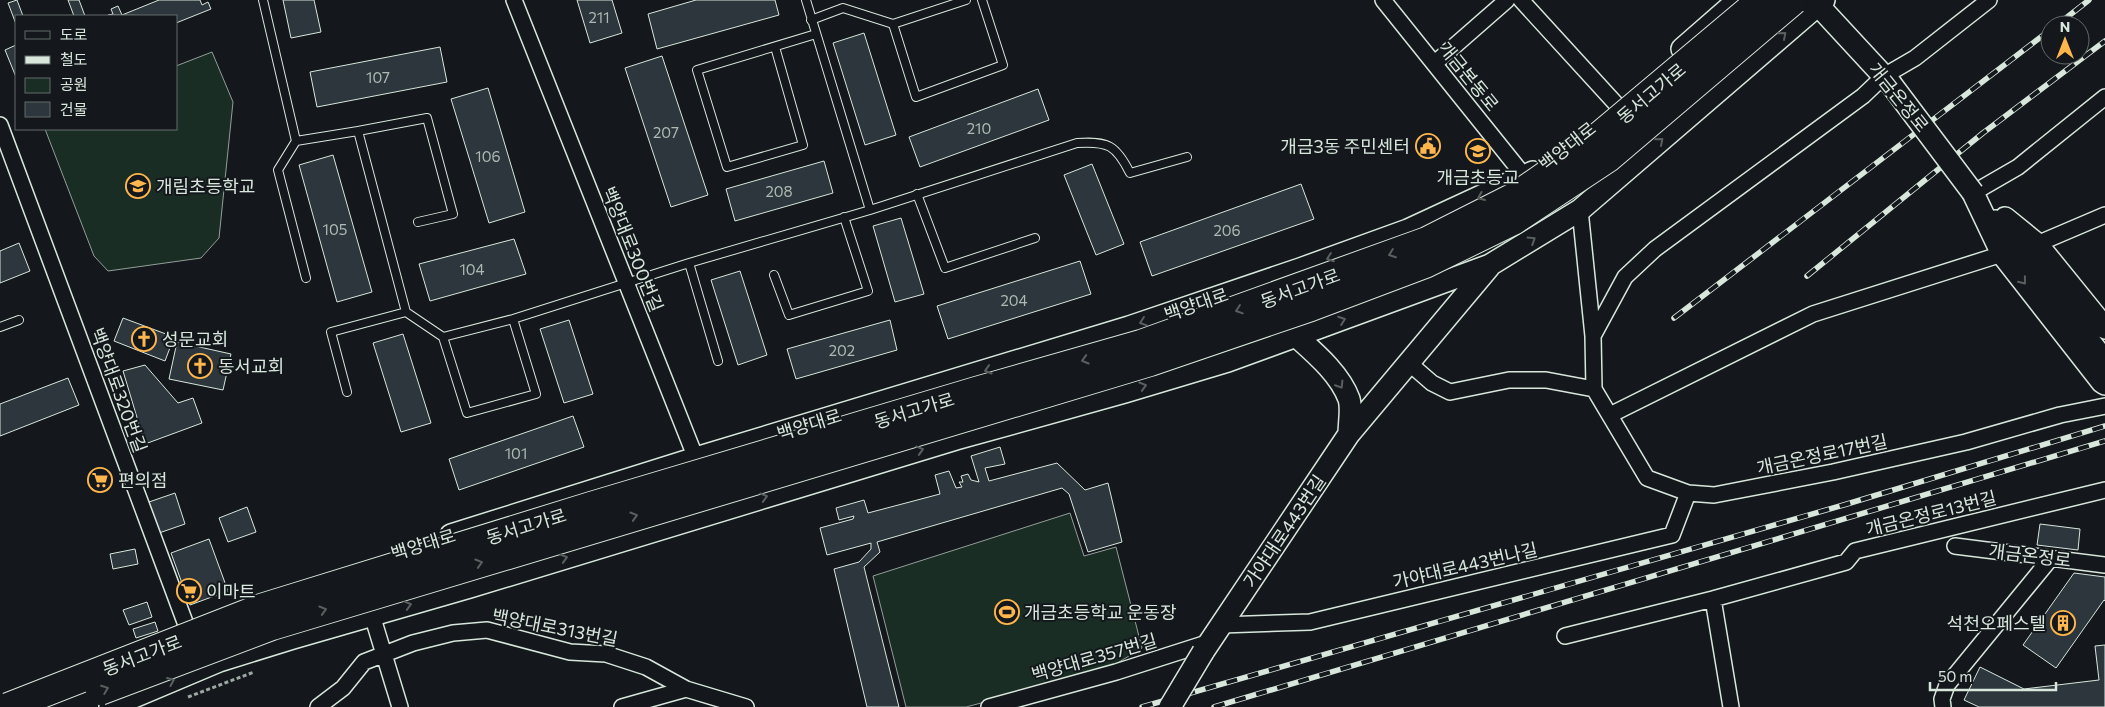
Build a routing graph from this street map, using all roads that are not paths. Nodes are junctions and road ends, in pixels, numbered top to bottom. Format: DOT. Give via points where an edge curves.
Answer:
graph roads {
  1 [pos="263,0"];
  2 [pos="514,0"];
  3 [pos="806,0"];
  4 [pos="966,0"];
  5 [pos="982,0"];
  6 [pos="1383,0"];
  7 [pos="1507,0"];
  8 [pos="1521,0"];
  9 [pos="1738,0"];
  10 [pos="1761,0"];
  11 [pos="1989,0"];
  12 [pos="1812,2"];
  13 [pos="811,20"];
  14 [pos="893,24"];
  15 [pos="816,34"];
  16 [pos="775,47"];
  17 [pos="1435,63"];
  18 [pos="1888,80"];
  19 [pos="2105,97"];
  20 [pos="1617,105"];
  21 [pos="0,125"];
  22 [pos="358,131"];
  23 [pos="296,141"];
  24 [pos="1187,157"];
  25 [pos="1558,157"];
  26 [pos="1525,177"];
  27 [pos="1973,193"];
  28 [pos="917,194"];
  29 [pos="870,210"];
  30 [pos="1580,210"];
  31 [pos="2105,215"];
  32 [pos="844,217"];
  33 [pos="418,222"];
  34 [pos="1408,230"];
  35 [pos="1035,238"];
  36 [pos="2037,244"];
  37 [pos="2002,254"];
  38 [pos="688,264"];
  39 [pos="1490,265"];
  40 [pos="774,275"];
  41 [pos="306,278"];
  42 [pos="626,282"];
  43 [pos="1444,283"];
  44 [pos="406,312"];
  45 [pos="1448,316"];
  46 [pos="513,319"];
  47 [pos="19,320"];
  48 [pos="0,327"];
  49 [pos="2105,328"];
  50 [pos="1296,336"];
  51 [pos="1592,336"];
  52 [pos="443,337"];
  53 [pos="718,361"];
  54 [pos="2105,361"];
  55 [pos="1409,363"];
  56 [pos="2105,384"];
  57 [pos="1594,389"];
  58 [pos="347,392"];
  59 [pos="2105,406"];
  60 [pos="1610,415"];
  61 [pos="1349,434"];
  62 [pos="696,458"];
  63 [pos="2105,490"];
  64 [pos="1688,493"];
  65 [pos="717,511"];
  66 [pos="1955,546"];
  67 [pos="2051,558"];
  68 [pos="2105,565"];
  69 [pos="1714,599"];
  70 [pos="372,615"];
  71 [pos="186,623"];
  72 [pos="1565,636"];
  73 [pos="1211,640"];
  74 [pos="384,655"];
  75 [pos="202,668"];
  76 [pos="686,689"];
  77 [pos="0,698"];
  78 [pos="1176,702"];
  79 [pos="8,707"];
  80 [pos="59,707"];
  81 [pos="110,707"];
  82 [pos="318,707"];
  83 [pos="400,707"];
  84 [pos="622,707"];
  85 [pos="746,707"];
  86 [pos="989,707"];
  87 [pos="1731,707"];
  88 [pos="1943,707"];
  1 -- 23 [label="lane"];
  2 -- 42 [label="street, 백양대로300번길"];
  3 -- 13 [label="lane"];
  4 -- 14 [label="lane"];
  5 -- 14 [label="lane" via="1004,65 916,96"];
  6 -- 17 [label="street, 개금본동로"];
  7 -- 17 [label="street"];
  8 -- 20 [label="street"];
  9 -- 20 [label="main road, 백양대로"];
  10 -- 79 [label="highway, 동서고가로, one-way, bridge" via="1585,148 1516,196 1427,241 1141,344 638,492 260,608"];
  11 -- 18 [label="street"];
  12 -- 18 [label="main road, 개금온정로"];
  30 -- 12 [label="main road, one-way"];
  80 -- 12 [label="highway, 동서고가로, one-way, bridge" via="272,626 1150,362 1310,308 1425,264 1513,220 1608,158"];
  13 -- 14 [label="lane" via="843,8"];
  13 -- 15 [label="lane"];
  15 -- 16 [label="lane"];
  15 -- 29 [label="lane"];
  16 -- 16 [label="lane" via="803,144 727,167 697,70"];
  17 -- 26 [label="street, 개금본동로"];
  18 -- 27 [label="main road, 개금온정로, bridge"];
  18 -- 51 [label="street" via="1655,249 1624,277"];
  19 -- 27 [label="street" via="2018,167"];
  20 -- 25 [label="main road, 백양대로"];
  21 -- 71 [label="street, 백양대로320번길"];
  22 -- 23 [label="lane"];
  22 -- 33 [label="lane" via="427,118 453,214"];
  22 -- 44 [label="lane"];
  23 -- 41 [label="lane" via="278,170"];
  24 -- 28 [label="lane" via="1130,173 1120,154 1108,144 1077,142"];
  25 -- 26 [label="main road, 백양대로"];
  25 -- 39 [label="main road, 가야대로443번길"];
  26 -- 34 [label="main road, 백양대로, one-way"];
  27 -- 36 [label="main road, 개금온정로"];
  27 -- 37 [label="main road, 개금온정로"];
  27 -- 54 [label="main road, 개금온정로"];
  28 -- 29 [label="lane"];
  28 -- 35 [label="lane" via="945,268"];
  29 -- 32 [label="lane"];
  39 -- 30 [label="main road, one-way"];
  30 -- 51 [label="street, 개금온정로17번길"];
  31 -- 36 [label="street"];
  32 -- 38 [label="lane"];
  32 -- 40 [label="lane" via="868,292 790,315"];
  34 -- 43 [label="main road"];
  34 -- 62 [label="main road, 백양대로, one-way" via="1128,327"];
  36 -- 49 [label="main road, 개금온정로"];
  37 -- 56 [label="main road, 개금온정로, one-way"];
  37 -- 60 [label="street" via="1813,314"];
  38 -- 42 [label="lane"];
  38 -- 53 [label="lane"];
  39 -- 43 [label="main road"];
  39 -- 45 [label="main road, 가야대로443번길"];
  42 -- 46 [label="lane"];
  42 -- 62 [label="street, 백양대로300번길"];
  43 -- 45 [label="main road"];
  50 -- 43 [label="main road, one-way"];
  44 -- 52 [label="lane"];
  44 -- 58 [label="lane" via="331,332"];
  45 -- 55 [label="main road, 가야대로443번길"];
  46 -- 52 [label="lane"];
  46 -- 52 [label="lane" via="536,394 467,413"];
  47 -- 48 [label="lane"];
  50 -- 61 [label="main road, one-way" via="1316,354 1349,400"];
  65 -- 50 [label="main road, one-way" via="1144,386"];
  51 -- 57 [label="street, 개금온정로17번길"];
  55 -- 57 [label="street" via="1432,383 1450,392 1509,380 1546,380"];
  55 -- 61 [label="main road, 가야대로443번길"];
  57 -- 60 [label="street, 개금온정로17번길"];
  59 -- 64 [label="street, 개금온정로17번길" via="1833,472 1714,495"];
  60 -- 64 [label="street, 개금온정로17번길" via="1647,478"];
  61 -- 73 [label="main road, 가야대로443번길"];
  62 -- 65 [label="street, 백양대로300번길"];
  62 -- 71 [label="main road, 백양대로" via="276,590"];
  63 -- 69 [label="street, 개금온정로13번길" via="1855,551 1846,562"];
  64 -- 73 [label="street, 가야대로443번나길" via="1672,535 1310,622"];
  70 -- 65 [label="main road, one-way"];
  66 -- 67 [label="street, 개금온정로"];
  67 -- 68 [label="street, 개금온정로"];
  67 -- 88 [label="street" via="1947,685"];
  69 -- 72 [label="street, 개금온정로13번길"];
  69 -- 87 [label="street"];
  70 -- 74 [label="street"];
  70 -- 75 [label="main road"];
  71 -- 75 [label="street, 백양대로320번길"];
  71 -- 77 [label="main road, 백양대로"];
  73 -- 78 [label="main road, 가야대로443번길, bridge"];
  73 -- 86 [label="street, 백양대로357번길" via="1116,672"];
  74 -- 76 [label="street, 백양대로313번길" via="413,643 453,633 487,630 570,652 606,654 646,666"];
  74 -- 82 [label="street, 백양대로313번길" via="364,662 342,688"];
  74 -- 83 [label="street"];
  81 -- 75 [label="main road, one-way"];
  76 -- 84 [label="street"];
  76 -- 85 [label="street"];
}
